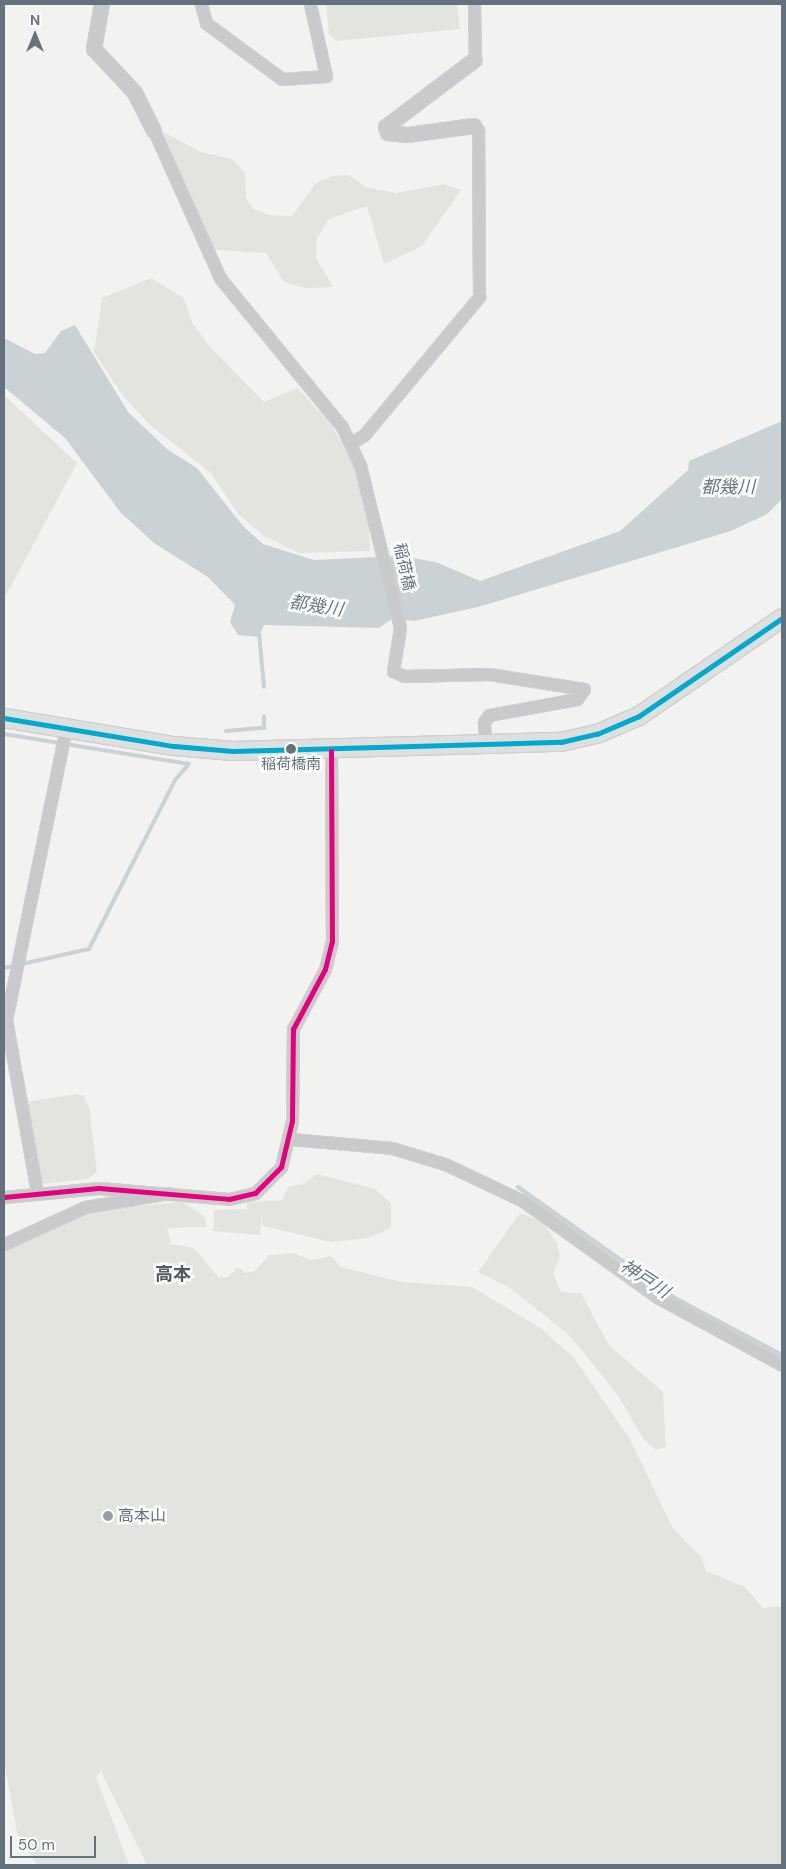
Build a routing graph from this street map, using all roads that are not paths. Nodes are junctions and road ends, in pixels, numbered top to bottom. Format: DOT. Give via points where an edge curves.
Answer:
graph roads {
  1 [pos="102,4"];
  2 [pos="201,4"];
  3 [pos="310,4"];
  4 [pos="474,4"];
  5 [pos="475,60"];
  6 [pos="474,126"];
  7 [pos="154,131"];
  8 [pos="351,443"];
  9 [pos="782,618"];
  10 [pos="4,718"];
  11 [pos="66,728"];
  12 [pos="484,746"];
  13 [pos="331,751"];
  14 [pos="290,1139"];
  15 [pos="37,1192"];
  16 [pos="171,1193"];
  17 [pos="4,1197"];
  18 [pos="4,1244"];
  19 [pos="782,1365"];
  1 -- 7 [label="street" via="94,49 135,93"];
  2 -- 3 [label="street" via="206,23 282,79 326,76"];
  4 -- 5 [label="street"];
  5 -- 6 [label="street" via="386,127 391,134 414,135"];
  6 -- 8 [label="street" via="478,130 479,297 364,435"];
  7 -- 8 [label="street, 稲荷橋" via="220,278"];
  8 -- 12 [label="street, 稲荷橋" via="375,512 400,628 392,666 398,675 489,674 584,689 577,699 489,715 484,722"];
  9 -- 12 [label="main road" via="625,724 585,738"];
  10 -- 11 [label="main road"];
  11 -- 13 [label="main road" via="174,746"];
  11 -- 15 [label="street" via="6,1020"];
  12 -- 13 [label="main road"];
  13 -- 14 [label="street" via="332,941 322,977 293,1029"];
  14 -- 16 [label="street" via="281,1167 254,1193 211,1199"];
  14 -- 19 [label="street" via="392,1148 445,1164 523,1201 657,1297"];
  15 -- 16 [label="street" via="99,1188"];
  15 -- 17 [label="street"];
  16 -- 18 [label="street" via="85,1207"];
}
